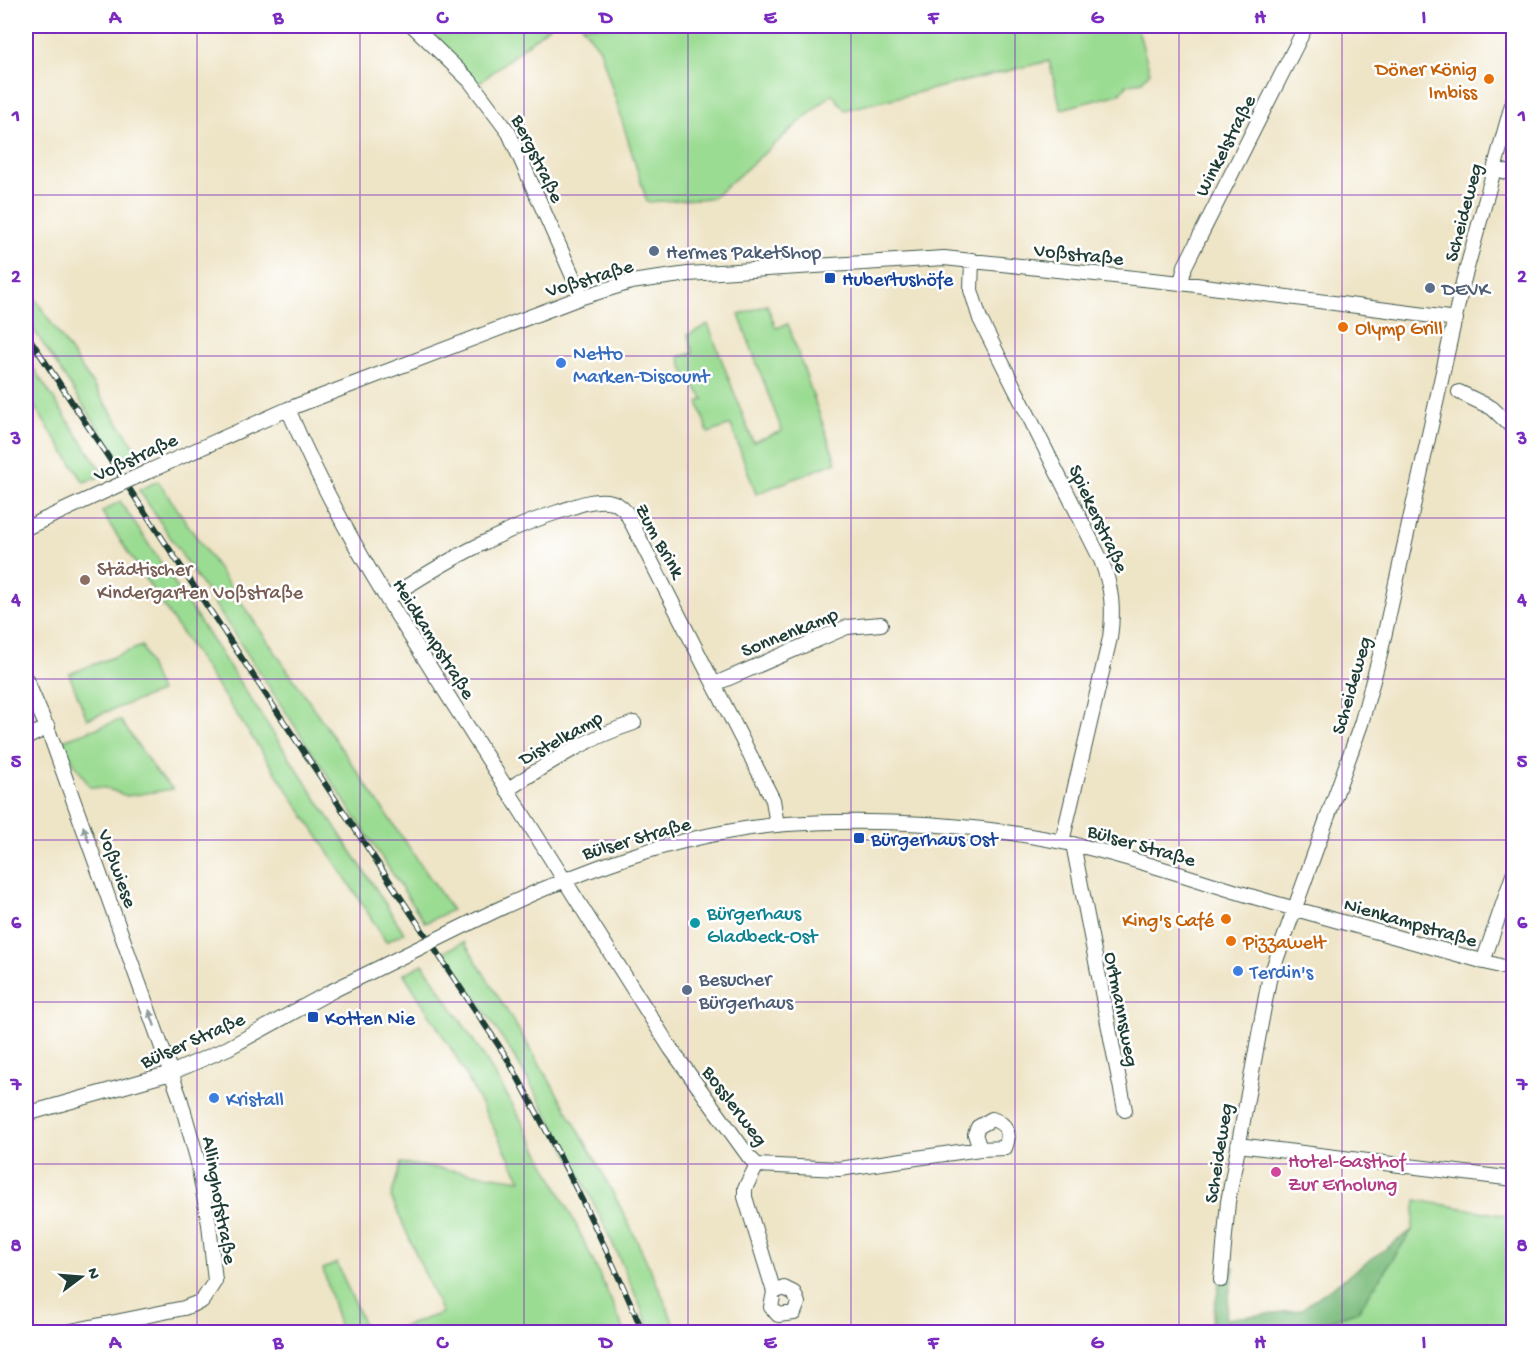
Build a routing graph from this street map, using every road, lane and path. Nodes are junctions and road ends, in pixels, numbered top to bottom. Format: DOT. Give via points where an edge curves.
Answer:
graph roads {
  1 [pos="413,26"];
  2 [pos="1306,26"];
  3 [pos="1514,97"];
  4 [pos="1495,168"];
  5 [pos="1514,175"];
  6 [pos="972,260"];
  7 [pos="1181,283"];
  8 [pos="582,297"];
  9 [pos="1456,319"];
  10 [pos="1459,392"];
  11 [pos="288,409"];
  12 [pos="1514,429"];
  13 [pos="26,528"];
  14 [pos="387,599"];
  15 [pos="881,624"];
  16 [pos="26,679"];
  17 [pos="715,684"];
  18 [pos="634,723"];
  19 [pos="48,727"];
  20 [pos="26,738"];
  21 [pos="507,790"];
  22 [pos="777,825"];
  23 [pos="1067,843"];
  24 [pos="1514,872"];
  25 [pos="565,879"];
  26 [pos="1297,909"];
  27 [pos="1483,962"];
  28 [pos="1514,970"];
  29 [pos="171,1073"];
  30 [pos="1125,1110"];
  31 [pos="26,1114"];
  32 [pos="1238,1145"];
  33 [pos="980,1149"];
  34 [pos="758,1165"];
  35 [pos="1514,1179"];
  36 [pos="1221,1280"];
  37 [pos="774,1292"];
  38 [pos="66,1332"];
  1 -- 8 [label="street, Bergstraße" via="470,81 509,133"];
  2 -- 7 [label="street, Winkelstraße" via="1185,266"];
  3 -- 4 [label="street, Scheideweg"];
  4 -- 5 [label="street"];
  4 -- 9 [label="street, Scheideweg"];
  6 -- 7 [label="street, Voßstraße"];
  6 -- 8 [label="street, Voßstraße" via="944,258 688,274 631,282"];
  6 -- 23 [label="street, Spiekerstraße" via="971,290 980,319 1101,560 1112,592 1110,639"];
  7 -- 9 [label="street, Voßstraße"];
  8 -- 11 [label="street, Voßstraße"];
  9 -- 26 [label="street, Scheideweg" via="1380,655 1361,724"];
  10 -- 12 [label="street" via="1492,408"];
  11 -- 13 [label="street, Voßstraße, bridge"];
  11 -- 14 [label="street, Heidkampstraße" via="347,534"];
  14 -- 17 [label="street, Zum Brink" via="510,529 583,504 609,501 626,512"];
  14 -- 21 [label="street, Heidkampstraße"];
  15 -- 17 [label="street, Sonnenkamp" via="848,627"];
  16 -- 19 [label="street, Voßwiese"];
  17 -- 22 [label="street, Zum Brink" via="773,800"];
  18 -- 21 [label="street, Distelkamp" via="566,752"];
  19 -- 20 [label="street"];
  29 -- 19 [label="street, Voßwiese, one-way"];
  21 -- 25 [label="street, Heidkampstraße"];
  22 -- 23 [label="street, Bülser Straße" via="862,821 920,824"];
  22 -- 25 [label="street, Bülser Straße" via="662,847"];
  23 -- 26 [label="street, Bülser Straße"];
  23 -- 30 [label="street, Ortmannsweg"];
  24 -- 27 [label="street"];
  25 -- 29 [label="street, Bülser Straße, bridge"];
  25 -- 34 [label="street, Bosslerweg" via="671,1049 736,1141"];
  26 -- 27 [label="street, Nienkampstraße"];
  26 -- 32 [label="street, Scheideweg" via="1269,980"];
  27 -- 28 [label="street, Nienkampstraße"];
  29 -- 31 [label="street, Bülser Straße"];
  29 -- 38 [label="street, Allinghofstraße" via="197,1158 215,1281 202,1301 184,1308"];
  32 -- 35 [label="street"];
  32 -- 36 [label="street, Scheideweg"];
  33 -- 34 [label="street, Bosslerweg" via="839,1169"];
  34 -- 37 [label="street" via="745,1188 745,1197"];
}
